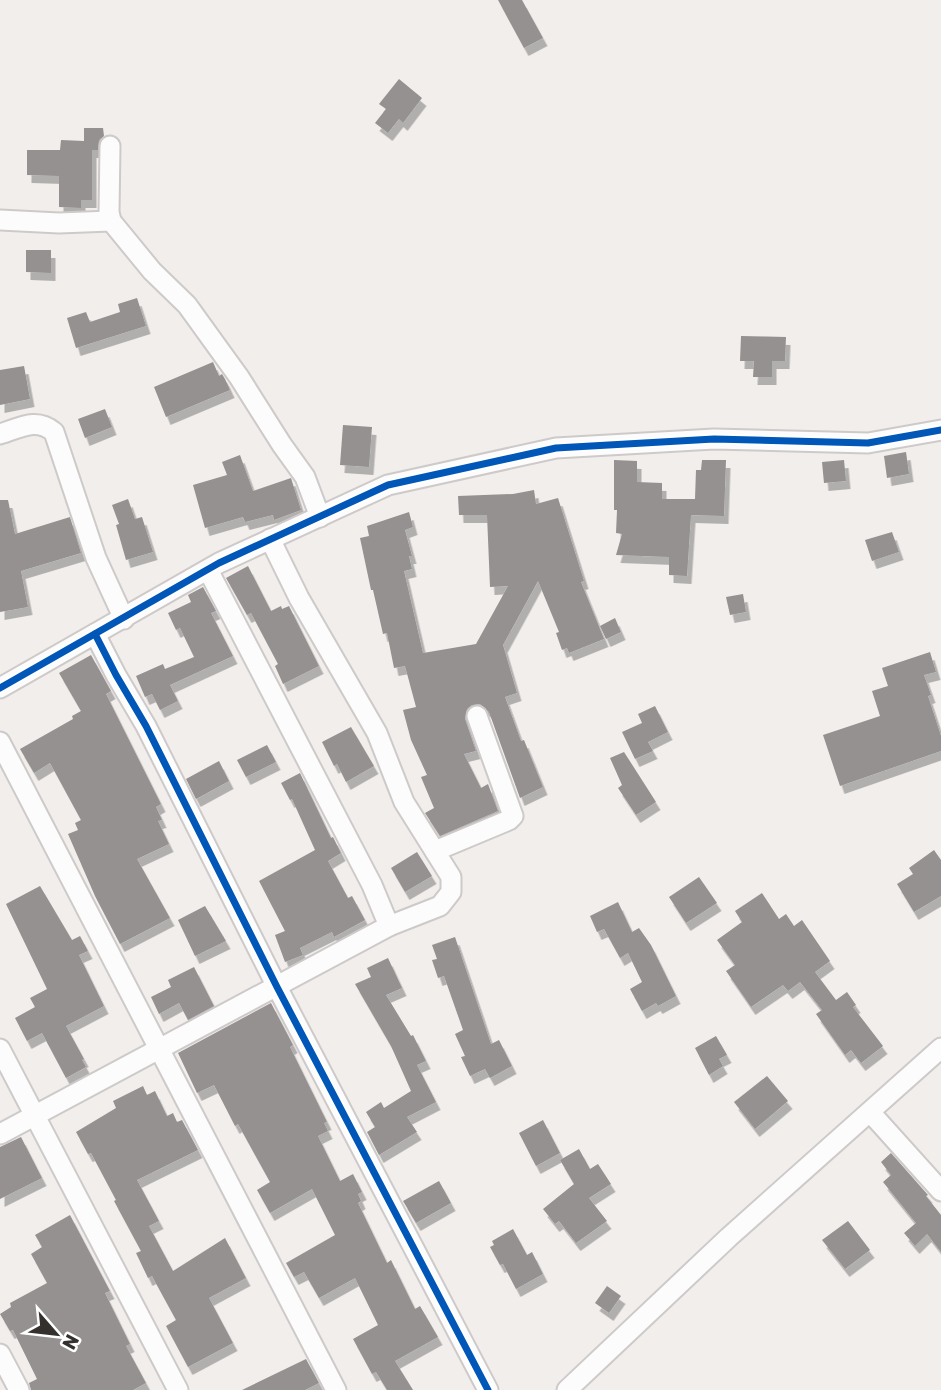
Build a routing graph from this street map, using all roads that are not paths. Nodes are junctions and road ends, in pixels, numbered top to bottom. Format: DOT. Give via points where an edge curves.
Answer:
graph roads {
  1 [pos="110,146"];
  2 [pos="0,220"];
  3 [pos="111,221"];
  4 [pos="941,430"];
  5 [pos="0,434"];
  6 [pos="320,517"];
  7 [pos="270,539"];
  8 [pos="208,570"];
  9 [pos="124,619"];
  10 [pos="95,634"];
  11 [pos="0,688"];
  12 [pos="477,716"];
  13 [pos="0,742"];
  14 [pos="435,851"];
  15 [pos="389,926"];
  16 [pos="277,987"];
  17 [pos="941,1048"];
  18 [pos="0,1049"];
  19 [pos="158,1049"];
  20 [pos="870,1112"];
  21 [pos="35,1117"];
  22 [pos="0,1134"];
  23 [pos="941,1191"];
  24 [pos="0,1353"];
  25 [pos="19,1390"];
  26 [pos="178,1390"];
  27 [pos="336,1390"];
  28 [pos="488,1390"];
  29 [pos="566,1390"];
  1 -- 3 [label="street"];
  2 -- 3 [label="street"];
  3 -- 6 [label="street" via="187,306 239,377 305,477"];
  4 -- 6 [label="street" via="869,443 714,439 556,448 388,485"];
  5 -- 9 [label="street" via="31,424 46,425 54,432 96,558"];
  6 -- 7 [label="street"];
  7 -- 8 [label="street"];
  7 -- 14 [label="street" via="377,733 404,802"];
  8 -- 9 [label="street"];
  8 -- 15 [label="street"];
  9 -- 10 [label="street"];
  10 -- 11 [label="street"];
  10 -- 16 [label="street"];
  12 -- 14 [label="street" via="513,816"];
  13 -- 19 [label="street"];
  14 -- 15 [label="street" via="451,877 452,892 440,906"];
  15 -- 16 [label="street"];
  16 -- 19 [label="street"];
  16 -- 28 [label="street"];
  17 -- 20 [label="street"];
  18 -- 21 [label="street"];
  19 -- 21 [label="street"];
  19 -- 27 [label="street"];
  20 -- 23 [label="street"];
  20 -- 29 [label="street"];
  21 -- 22 [label="street"];
  21 -- 26 [label="street"];
  24 -- 25 [label="street"];
}
